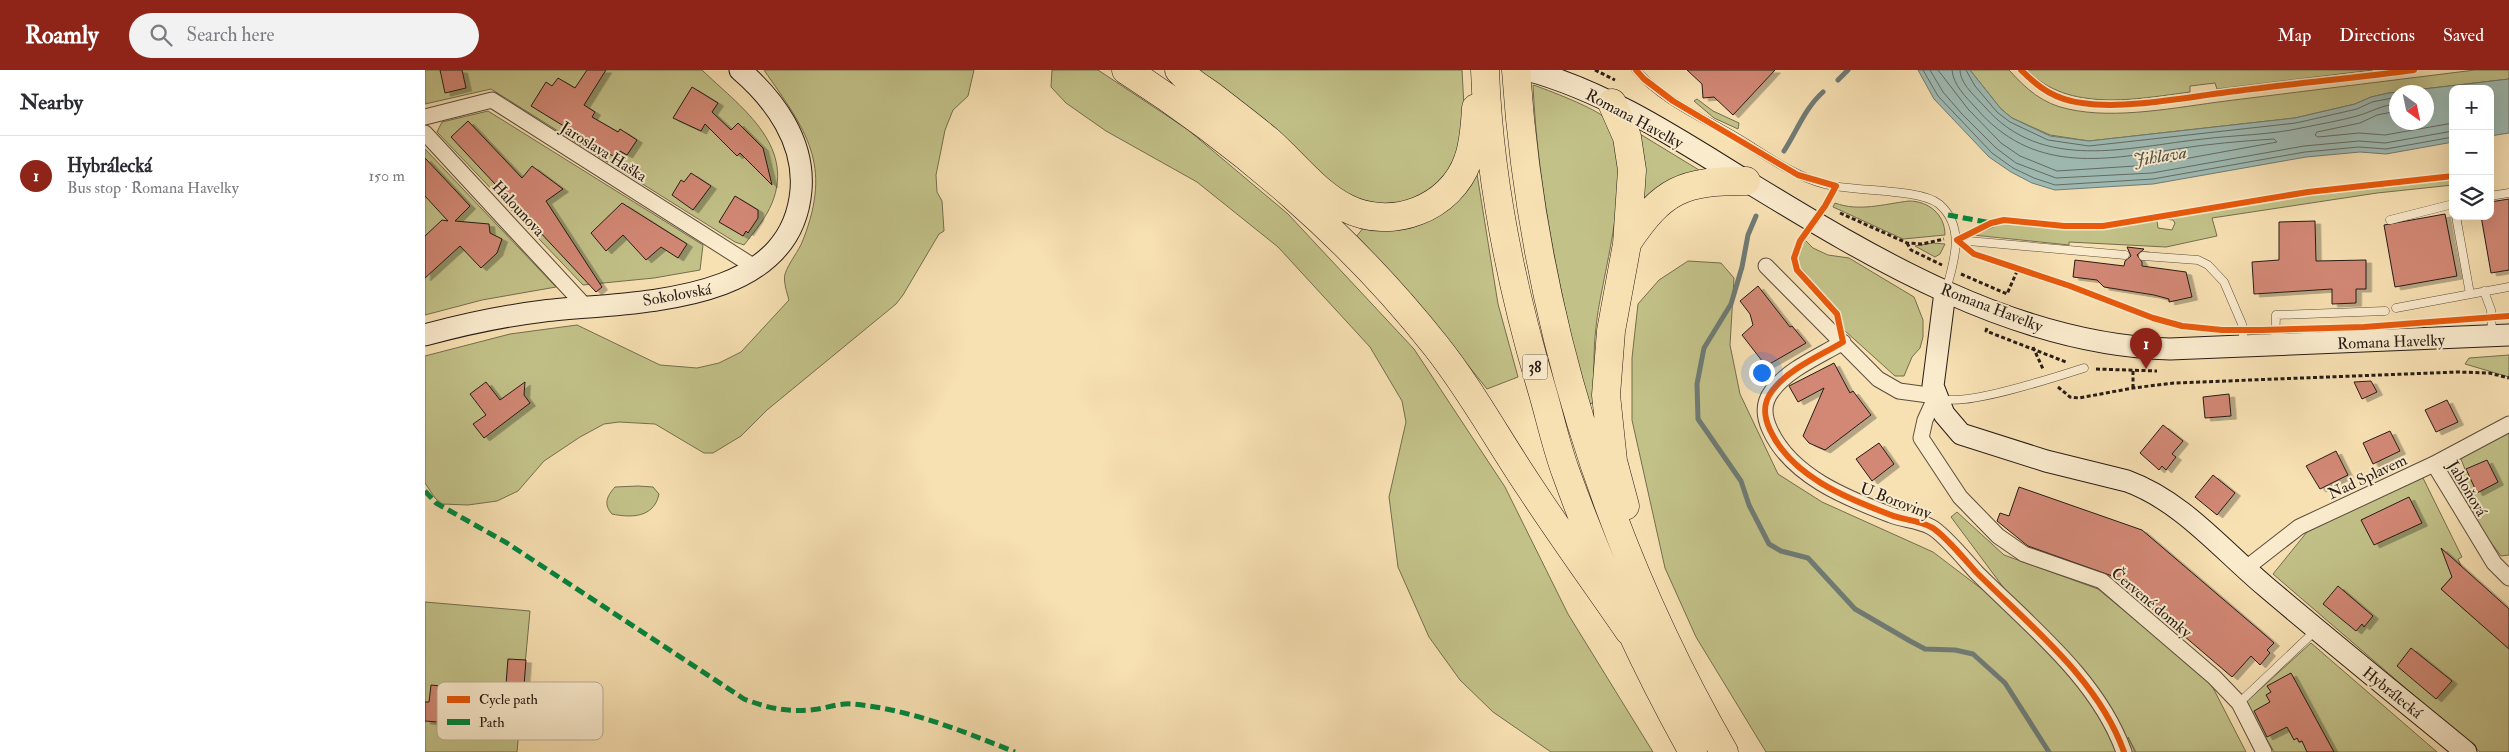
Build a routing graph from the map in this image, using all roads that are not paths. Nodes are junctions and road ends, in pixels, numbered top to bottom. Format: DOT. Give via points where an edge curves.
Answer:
graph roads {
  1 [pos="740,70"];
  2 [pos="1125,70"];
  3 [pos="1152,70"];
  4 [pos="1179,70"];
  5 [pos="1636,70"];
  6 [pos="1529,71"];
  7 [pos="1482,80"];
  8 [pos="1612,103"];
  9 [pos="425,117"];
  10 [pos="1201,123"];
  11 [pos="425,133"];
  12 [pos="1746,181"];
  13 [pos="2509,193"];
  14 [pos="2494,195"];
  15 [pos="2449,205"];
  16 [pos="2389,220"];
  17 [pos="2457,220"];
  18 [pos="1957,240"];
  19 [pos="1627,244"];
  20 [pos="2125,255"];
  21 [pos="2143,256"];
  22 [pos="1767,266"];
  23 [pos="756,268"];
  24 [pos="2509,287"];
  25 [pos="2484,291"];
  26 [pos="1945,292"];
  27 [pos="2470,294"];
  28 [pos="587,307"];
  29 [pos="2396,308"];
  30 [pos="2385,311"];
  31 [pos="425,335"];
  32 [pos="2501,336"];
  33 [pos="1843,342"];
  34 [pos="2275,346"];
  35 [pos="2244,347"];
  36 [pos="2085,368"];
  37 [pos="1936,396"];
  38 [pos="2509,424"];
  39 [pos="2434,464"];
  40 [pos="2245,569"];
  41 [pos="2509,578"];
  42 [pos="1655,618"];
  43 [pos="2317,630"];
  44 [pos="1629,631"];
  45 [pos="2239,703"];
  46 [pos="1693,752"];
  47 [pos="1724,752"];
  48 [pos="2124,752"];
  49 [pos="2264,752"];
  50 [pos="2466,752"];
  1 -- 23 [label="street, Sokolovská" via="766,95 780,115 800,163 800,197 795,215 786,235"];
  2 -- 10 [label="highway"];
  3 -- 10 [label="highway"];
  4 -- 7 [label="highway" via="1270,142 1331,199 1359,214 1388,218 1424,209 1458,180 1472,146"];
  5 -- 18 [label="lane" via="1673,101 1798,175 1824,184 1923,196 1933,200 1948,215"];
  6 -- 8 [label="street, Romana Havelky" via="1563,81"];
  6 -- 42 [label="highway, 38" via="1518,101 1525,170 1552,321 1591,458 1619,535"];
  7 -- 44 [label="highway, 38" via="1504,233 1523,328 1565,472"];
  8 -- 12 [label="street, Romana Havelky" via="1666,131"];
  8 -- 19 [label="highway" via="1627,137 1632,170"];
  9 -- 23 [label="street, Jaroslava Haška" via="493,100"];
  10 -- 44 [label="highway" via="1288,191 1352,253 1436,346"];
  11 -- 28 [label="street, Halounova"];
  12 -- 19 [label="highway" via="1711,181 1671,193 1656,204"];
  12 -- 26 [label="street, Romana Havelky" via="1820,214"];
  13 -- 14 [label="lane"];
  15 -- 16 [label="lane"];
  17 -- 27 [label="lane"];
  18 -- 20 [label="lane"];
  18 -- 26 [label="lane"];
  19 -- 42 [label="highway" via="1611,331 1607,395 1613,461"];
  21 -- 35 [label="lane" via="2198,260 2212,268 2223,282 2242,324"];
  22 -- 33 [label="street"];
  23 -- 28 [label="street, Sokolovská" via="704,291"];
  24 -- 25 [label="lane"];
  25 -- 27 [label="lane"];
  25 -- 32 [label="lane"];
  26 -- 35 [label="street, Romana Havelky" via="2063,333 2104,342 2139,348"];
  26 -- 37 [label="street, Hybrálecká" via="1933,379"];
  27 -- 29 [label="lane"];
  28 -- 31 [label="street, Sokolovská" via="498,317"];
  30 -- 34 [label="lane" via="2275,315"];
  32 -- 34 [label="street, Romana Havelky"];
  33 -- 37 [label="street" via="1886,386 1899,392"];
  33 -- 48 [label="street, U Boroviny" via="1782,380 1771,392 1765,404 1764,419 1783,452 1805,473 1855,500 1892,516 1931,527 2076,672 2116,729"];
  34 -- 35 [label="street, Romana Havelky"];
  36 -- 37 [label="lane" via="1957,401"];
  37 -- 40 [label="street, Hybrálecká" via="1944,414 1961,434 1988,445 2149,489 2177,508"];
  37 -- 45 [label="street, Červené domky" via="1921,438 1960,498 1998,536 2024,554 2102,581 2214,677"];
  38 -- 39 [label="street, Nad Splavem"];
  39 -- 40 [label="street, Nad Splavem" via="2299,527"];
  39 -- 41 [label="street, Jabloňová" via="2494,563"];
  40 -- 43 [label="street, Hybrálecká"];
  42 -- 47 [label="highway, 38" via="1699,710"];
  43 -- 45 [label="lane"];
  43 -- 50 [label="street, Hybrálecká"];
  44 -- 46 [label="highway, 38"];
  45 -- 49 [label="street, Červené domky"];
}
